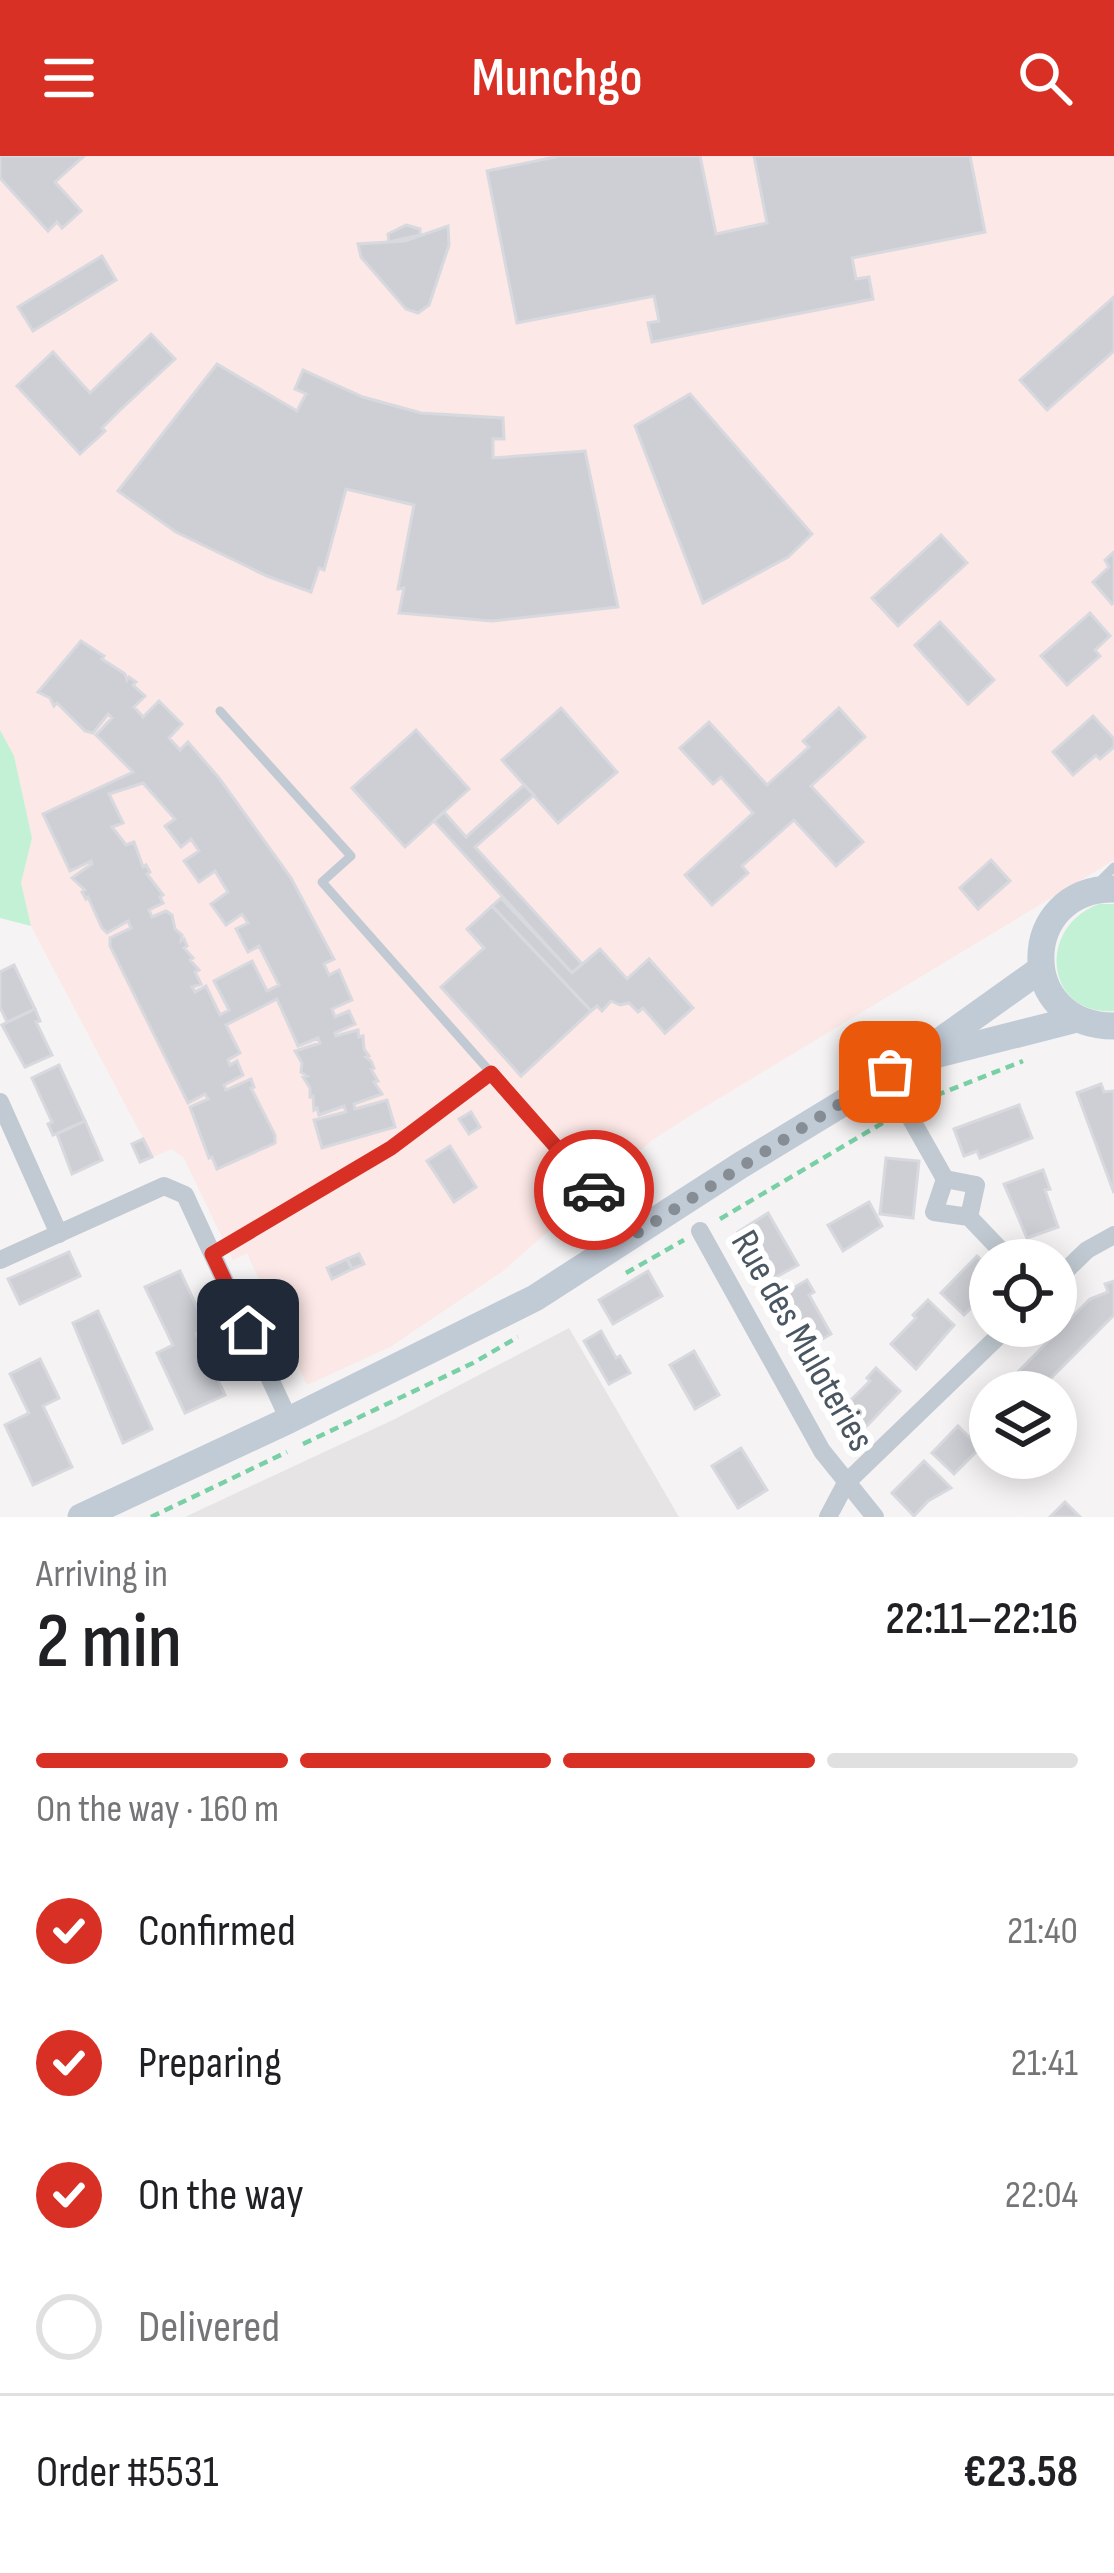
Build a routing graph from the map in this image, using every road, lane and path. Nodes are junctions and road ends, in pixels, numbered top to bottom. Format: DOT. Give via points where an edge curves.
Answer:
graph roads {
  1 [pos="220,712"];
  2 [pos="1114,867"];
  3 [pos="1103,889"];
  4 [pos="1041,969"];
  5 [pos="1077,1019"];
  6 [pos="1114,1026"];
  7 [pos="912,1061"];
  8 [pos="491,1073"];
  9 [pos="0,1102"];
  10 [pos="906,1110"];
  11 [pos="945,1178"];
  12 [pos="969,1216"];
  13 [pos="700,1231"];
  14 [pos="59,1234"];
  15 [pos="1114,1234"];
  16 [pos="634,1235"];
  17 [pos="990,1239"];
  18 [pos="212,1254"];
  19 [pos="0,1260"];
  20 [pos="1077,1260"];
  21 [pos="987,1347"];
  22 [pos="289,1420"];
  23 [pos="846,1484"];
  24 [pos="81,1517"];
  25 [pos="828,1517"];
  26 [pos="875,1517"];
  1 -- 8 [label="lane" via="351,856 322,882"];
  2 -- 3 [label="lane"];
  3 -- 4 [label="street" via="1054,915"];
  4 -- 5 [label="street" via="1053,999"];
  4 -- 7 [label="street"];
  5 -- 6 [label="street"];
  5 -- 7 [label="street"];
  7 -- 16 [label="street"];
  8 -- 16 [label="lane"];
  8 -- 18 [label="lane" via="391,1148"];
  9 -- 14 [label="street"];
  10 -- 11 [label="street"];
  11 -- 12 [label="street" via="976,1185"];
  11 -- 12 [label="street" via="934,1212"];
  12 -- 17 [label="street"];
  13 -- 23 [label="street, Rue des Muloteries"];
  14 -- 18 [label="street" via="164,1186 185,1196"];
  14 -- 19 [label="street"];
  15 -- 20 [label="street"];
  16 -- 22 [label="street" via="535,1298"];
  18 -- 22 [label="street"];
  21 -- 23 [label="street"];
  22 -- 24 [label="street"];
  23 -- 25 [label="street, Rue des Muloteries"];
  23 -- 26 [label="street, Rue des Muloteries"];
}
